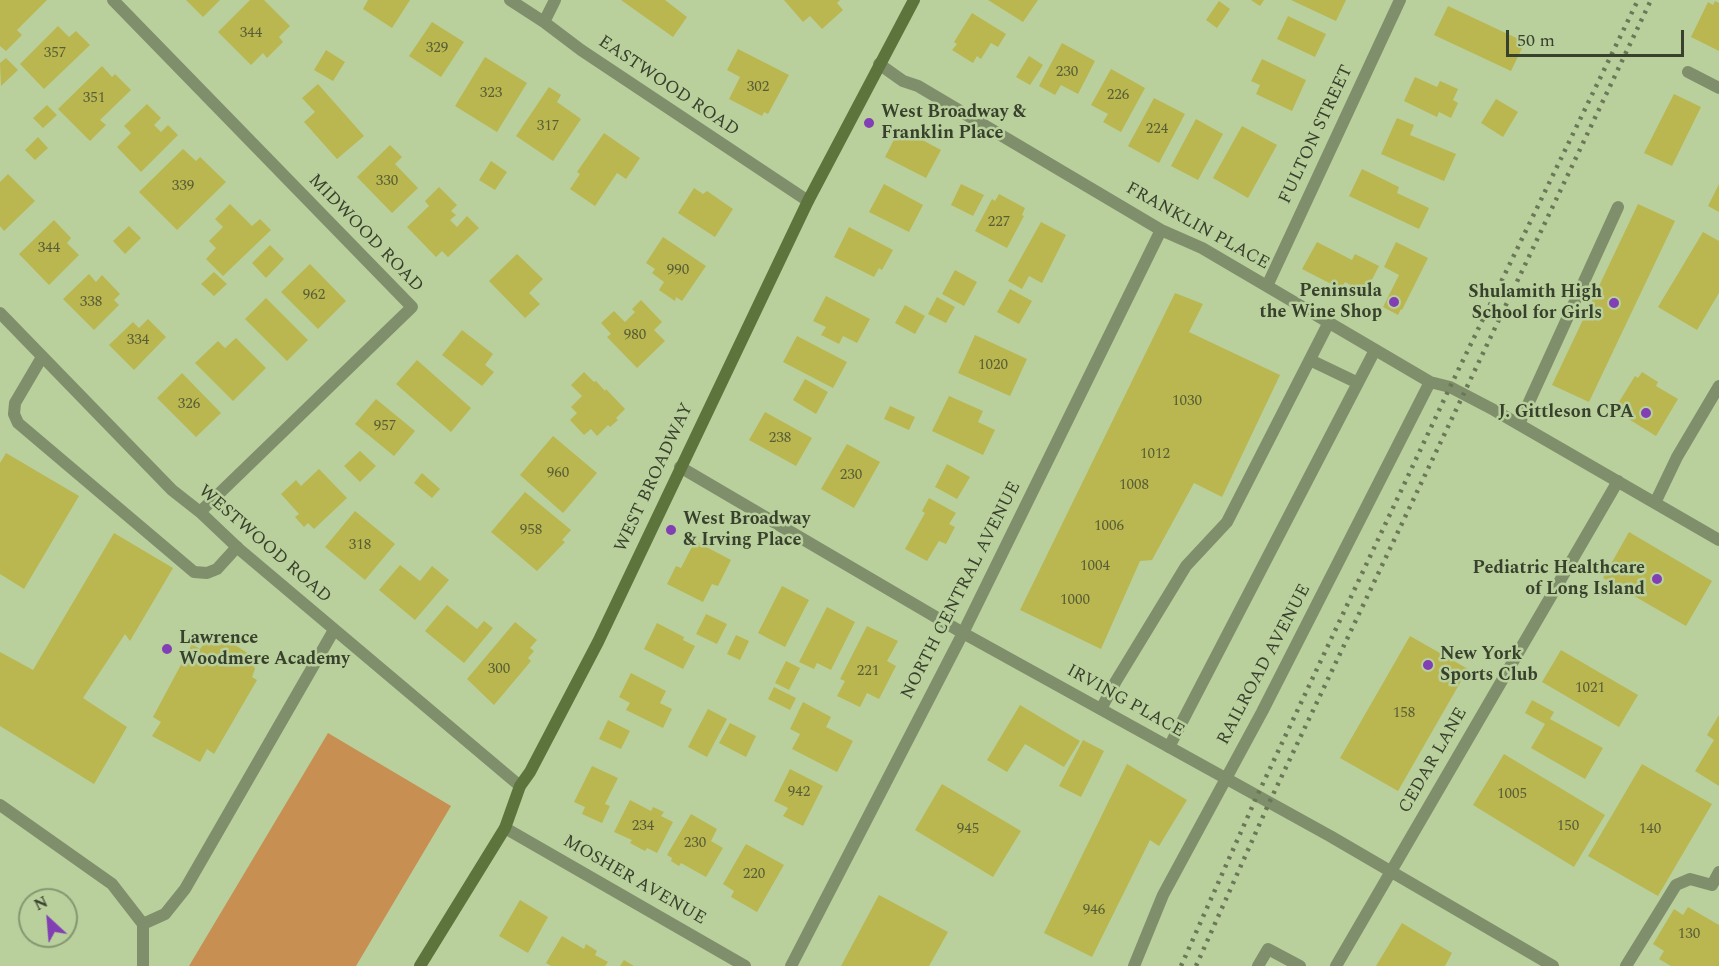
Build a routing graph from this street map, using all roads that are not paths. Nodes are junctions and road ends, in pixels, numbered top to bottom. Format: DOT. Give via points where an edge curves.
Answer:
graph roads {
  1 [pos="112,0"];
  2 [pos="510,0"];
  3 [pos="555,0"];
  4 [pos="914,0"];
  5 [pos="1400,0"];
  6 [pos="544,22"];
  7 [pos="879,64"];
  8 [pos="1688,72"];
  9 [pos="1719,88"];
  10 [pos="808,201"];
  11 [pos="1618,207"];
  12 [pos="1161,230"];
  13 [pos="1267,286"];
  14 [pos="0,313"];
  15 [pos="1329,322"];
  16 [pos="1375,350"];
  17 [pos="42,357"];
  18 [pos="1310,360"];
  19 [pos="1430,382"];
  20 [pos="1358,383"];
  21 [pos="1719,386"];
  22 [pos="1519,424"];
  23 [pos="680,467"];
  24 [pos="1618,481"];
  25 [pos="1655,503"];
  26 [pos="200,512"];
  27 [pos="1719,540"];
  28 [pos="237,547"];
  29 [pos="334,630"];
  30 [pos="963,633"];
  31 [pos="1101,709"];
  32 [pos="1170,747"];
  33 [pos="1226,778"];
  34 [pos="520,786"];
  35 [pos="0,805"];
  36 [pos="505,828"];
  37 [pos="1390,872"];
  38 [pos="1719,872"];
  39 [pos="143,924"];
  40 [pos="143,966"];
  41 [pos="420,966"];
  42 [pos="745,966"];
  43 [pos="791,966"];
  44 [pos="1134,966"];
  45 [pos="1258,966"];
  46 [pos="1300,966"];
  47 [pos="1336,966"];
  48 [pos="1553,966"];
  49 [pos="1626,966"];
  1 -- 26 [label="street, MIDWOOD ROAD" via="412,307"];
  2 -- 6 [label="street, EASTWOOD ROAD"];
  3 -- 6 [label="street"];
  4 -- 7 [label="main road, WEST BROADWAY"];
  5 -- 13 [label="street, FULTON STREET"];
  6 -- 10 [label="street, EASTWOOD ROAD"];
  7 -- 10 [label="main road, WEST BROADWAY"];
  7 -- 12 [label="street, FRANKLIN PLACE"];
  8 -- 9 [label="street"];
  10 -- 23 [label="main road, WEST BROADWAY"];
  11 -- 22 [label="street"];
  12 -- 13 [label="street, FRANKLIN PLACE" via="1202,248"];
  12 -- 30 [label="street, NORTH CENTRAL AVENUE"];
  13 -- 15 [label="street, FRANKLIN PLACE"];
  14 -- 17 [label="street, WESTWOOD ROAD"];
  15 -- 16 [label="street, FRANKLIN PLACE"];
  15 -- 18 [label="street"];
  16 -- 19 [label="street, FRANKLIN PLACE"];
  16 -- 20 [label="street"];
  17 -- 26 [label="street, WESTWOOD ROAD" via="172,490"];
  17 -- 28 [label="street" via="15,403 18,423 194,572 217,569"];
  18 -- 20 [label="street"];
  18 -- 31 [label="street" via="1227,522 1186,566"];
  19 -- 22 [label="street, FRANKLIN PLACE" via="1450,387"];
  19 -- 33 [label="street, RAILROAD AVENUE"];
  20 -- 32 [label="street"];
  21 -- 25 [label="street" via="1677,456"];
  22 -- 24 [label="street, FRANKLIN PLACE"];
  23 -- 30 [label="street, IRVING PLACE"];
  23 -- 34 [label="main road, WEST BROADWAY" via="598,642"];
  24 -- 25 [label="street, FRANKLIN PLACE"];
  24 -- 37 [label="street, CEDAR LANE"];
  25 -- 27 [label="street, FRANKLIN PLACE"];
  26 -- 28 [label="street, WESTWOOD ROAD"];
  28 -- 29 [label="street, WESTWOOD ROAD"];
  29 -- 34 [label="street, WESTWOOD ROAD"];
  29 -- 39 [label="street" via="185,889 165,914"];
  30 -- 31 [label="street, IRVING PLACE"];
  30 -- 43 [label="street, NORTH CENTRAL AVENUE"];
  31 -- 32 [label="street, IRVING PLACE"];
  32 -- 33 [label="street, IRVING PLACE"];
  33 -- 37 [label="street, IRVING PLACE"];
  33 -- 44 [label="street, RAILROAD AVENUE" via="1163,895"];
  34 -- 36 [label="main road, WEST BROADWAY"];
  35 -- 39 [label="street" via="112,884"];
  36 -- 41 [label="main road, WEST BROADWAY"];
  36 -- 42 [label="street, MOSHER AVENUE"];
  37 -- 47 [label="street, CEDAR LANE"];
  37 -- 48 [label="street, IRVING PLACE"];
  38 -- 49 [label="street" via="1712,885 1690,879 1676,885"];
  39 -- 40 [label="street"];
  45 -- 46 [label="street" via="1268,949"];
}
